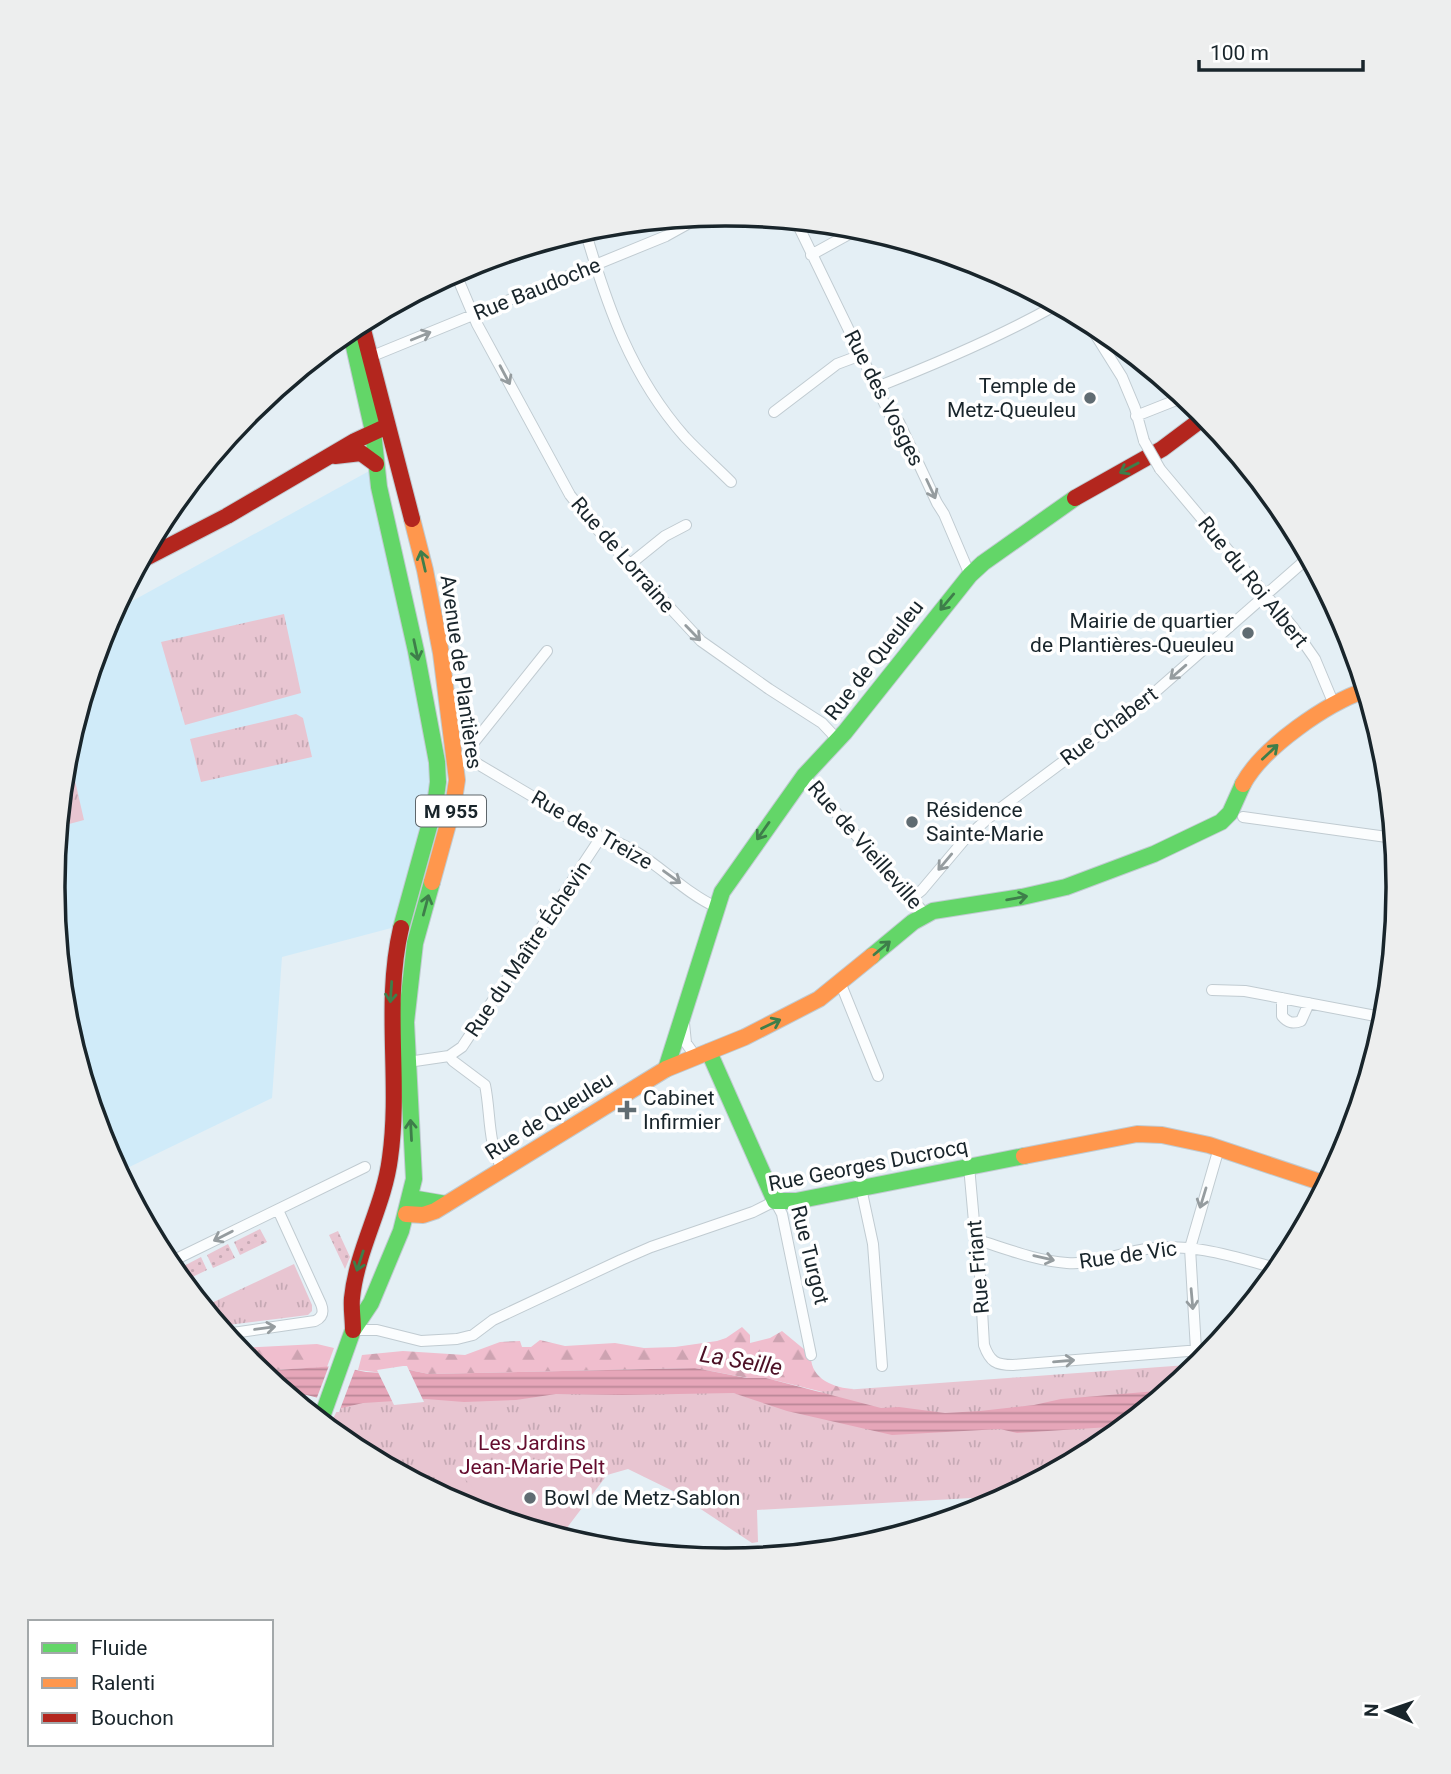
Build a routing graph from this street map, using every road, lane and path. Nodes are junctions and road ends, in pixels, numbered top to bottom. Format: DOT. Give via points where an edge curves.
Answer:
graph roads {
  1 [pos="680,228"];
  2 [pos="800,231"];
  3 [pos="843,237"];
  4 [pos="588,241"];
  5 [pos="811,255"];
  6 [pos="594,266"];
  7 [pos="460,282"];
  8 [pos="1046,310"];
  9 [pos="473,315"];
  10 [pos="364,334"];
  11 [pos="354,341"];
  12 [pos="1101,344"];
  13 [pos="860,355"];
  14 [pos="370,357"];
  15 [pos="877,387"];
  16 [pos="1173,401"];
  17 [pos="774,412"];
  18 [pos="1136,416"];
  19 [pos="1196,423"];
  20 [pos="381,429"];
  21 [pos="332,457"];
  22 [pos="376,464"];
  23 [pos="731,482"];
  24 [pos="686,525"];
  25 [pos="155,553"];
  26 [pos="1302,564"];
  27 [pos="629,565"];
  28 [pos="970,575"];
  29 [pos="1266,596"];
  30 [pos="547,651"];
  31 [pos="1357,693"];
  32 [pos="1333,702"];
  33 [pos="838,740"];
  34 [pos="454,741"];
  35 [pos="475,741"];
  36 [pos="461,760"];
  37 [pos="804,776"];
  38 [pos="1234,814"];
  39 [pos="1384,837"];
  40 [pos="601,838"];
  41 [pos="912,898"];
  42 [pos="716,907"];
  43 [pos="926,915"];
  44 [pos="840,982"];
  45 [pos="1212,990"];
  46 [pos="1282,998"];
  47 [pos="1309,1003"];
  48 [pos="1374,1016"];
  49 [pos="683,1020"];
  50 [pos="703,1054"];
  51 [pos="449,1056"];
  52 [pos="408,1062"];
  53 [pos="666,1069"];
  54 [pos="878,1076"];
  55 [pos="1219,1148"];
  56 [pos="969,1166"];
  57 [pos="365,1167"];
  58 [pos="503,1170"];
  59 [pos="1317,1181"];
  60 [pos="861,1188"];
  61 [pos="383,1197"];
  62 [pos="775,1201"];
  63 [pos="409,1206"];
  64 [pos="278,1210"];
  65 [pos="978,1241"];
  66 [pos="1190,1248"];
  67 [pos="179,1258"];
  68 [pos="1267,1266"];
  69 [pos="353,1330"];
  70 [pos="238,1332"];
  71 [pos="1196,1350"];
  72 [pos="811,1355"];
  73 [pos="882,1366"];
  74 [pos="324,1412"];
  1 -- 6 [label="street, Rue Baudoche"];
  2 -- 5 [label="street, Rue des Vosges"];
  3 -- 5 [label="street"];
  4 -- 6 [label="street"];
  5 -- 13 [label="street, Rue des Vosges"];
  6 -- 9 [label="street, Rue Baudoche"];
  6 -- 23 [label="street" via="615,325 644,380 685,437"];
  7 -- 9 [label="street, Rue de Lorraine"];
  8 -- 15 [label="street"];
  14 -- 9 [label="street, Rue Baudoche, one-way"];
  9 -- 27 [label="street, Rue de Lorraine, one-way" via="570,495"];
  10 -- 14 [label="street, M 955"];
  11 -- 20 [label="street, M 955"];
  12 -- 18 [label="street" via="1122,377"];
  13 -- 15 [label="street, Rue des Vosges"];
  13 -- 17 [label="street" via="837,364"];
  14 -- 20 [label="street, M 955"];
  15 -- 28 [label="street, Rue des Vosges, one-way" via="892,419 899,422"];
  16 -- 18 [label="street"];
  18 -- 29 [label="street, Rue du Roi Albert, bridge" via="1160,469"];
  19 -- 28 [label="street, Rue de Queuleu, one-way" via="1163,449 1066,503"];
  20 -- 21 [label="street"];
  20 -- 22 [label="street, Avenue de Plantières / M 955"];
  34 -- 20 [label="street, Avenue de Plantières / M 955, one-way" via="425,570"];
  21 -- 22 [label="street" via="361,453"];
  21 -- 25 [label="street"];
  22 -- 61 [label="street, Avenue de Plantières / M 955, one-way" via="418,657 438,782 392,977 394,1134"];
  24 -- 27 [label="street"];
  26 -- 29 [label="street, Rue Chabert"];
  27 -- 33 [label="street, Rue de Lorraine, one-way" via="701,641 822,723"];
  28 -- 33 [label="street, Rue de Queuleu, one-way"];
  29 -- 32 [label="street, Rue du Roi Albert" via="1315,659"];
  29 -- 41 [label="street, Rue Chabert, one-way" via="1146,700 994,813"];
  30 -- 35 [label="street"];
  31 -- 32 [label="street"];
  38 -- 32 [label="street, one-way" via="1252,769"];
  33 -- 37 [label="street, Rue de Queuleu"];
  34 -- 35 [label="street"];
  34 -- 36 [label="street, Avenue de Plantières / M 955"];
  35 -- 36 [label="street"];
  36 -- 40 [label="street, Rue des Treize"];
  52 -- 36 [label="street, Avenue de Plantières / M 955, one-way" via="406,1022 415,943"];
  37 -- 41 [label="street, Rue de Vieilleville"];
  37 -- 42 [label="street, Rue de Queuleu, one-way"];
  38 -- 39 [label="street"];
  43 -- 38 [label="street, one-way" via="1066,887 1154,854"];
  40 -- 42 [label="street, Rue des Treize, one-way" via="636,851"];
  40 -- 51 [label="street, Rue du Maître Échevin" via="463,1046"];
  41 -- 43 [label="street, Rue de Vieilleville"];
  42 -- 49 [label="street, Rue de Queuleu"];
  44 -- 43 [label="street, one-way"];
  50 -- 44 [label="street, one-way" via="791,1015"];
  44 -- 54 [label="street"];
  45 -- 46 [label="street"];
  46 -- 47 [label="street"];
  46 -- 47 [label="street" via="1282,1017 1287,1022 1301,1021"];
  47 -- 48 [label="street"];
  49 -- 50 [label="street" via="687,1043"];
  49 -- 53 [label="street, Rue de Queuleu"];
  50 -- 53 [label="street"];
  50 -- 62 [label="street, Rue Turgot"];
  51 -- 52 [label="street, Rue du Maître Échevin"];
  51 -- 58 [label="street" via="485,1085 496,1159"];
  63 -- 52 [label="street, Avenue de Plantières / M 955, one-way" via="414,1179"];
  53 -- 58 [label="street, Rue de Queuleu"];
  55 -- 56 [label="street, Rue Georges Ducrocq" via="1171,1136 1137,1134"];
  55 -- 59 [label="street, Rue Georges Ducrocq"];
  55 -- 66 [label="street, one-way"];
  56 -- 60 [label="street, Rue Georges Ducrocq"];
  56 -- 65 [label="street, Rue Friant"];
  57 -- 64 [label="street"];
  58 -- 63 [label="street, Rue de Queuleu" via="446,1204"];
  60 -- 62 [label="street, Rue Georges Ducrocq"];
  60 -- 73 [label="street" via="873,1244"];
  61 -- 63 [label="street, Rue de Queuleu"];
  61 -- 69 [label="street, Avenue de Plantières / M 955, one-way" via="357,1269 351,1304"];
  62 -- 69 [label="street, Rue Georges Ducrocq" via="621,1260 504,1314 473,1335 421,1341 377,1330"];
  62 -- 72 [label="street, Rue Turgot" via="782,1214"];
  63 -- 69 [label="street, Avenue de Plantières / M 955" via="371,1303"];
  64 -- 67 [label="street, one-way"];
  70 -- 64 [label="street, one-way" via="315,1321 323,1313"];
  65 -- 66 [label="street, Rue de Vic, one-way" via="1069,1263 1146,1249"];
  65 -- 71 [label="street, Rue Friant, one-way" via="984,1345 996,1364"];
  66 -- 68 [label="street, Rue de Vic"];
  66 -- 71 [label="street, one-way"];
  69 -- 74 [label="street, Avenue de Plantières / M 955"];
}
